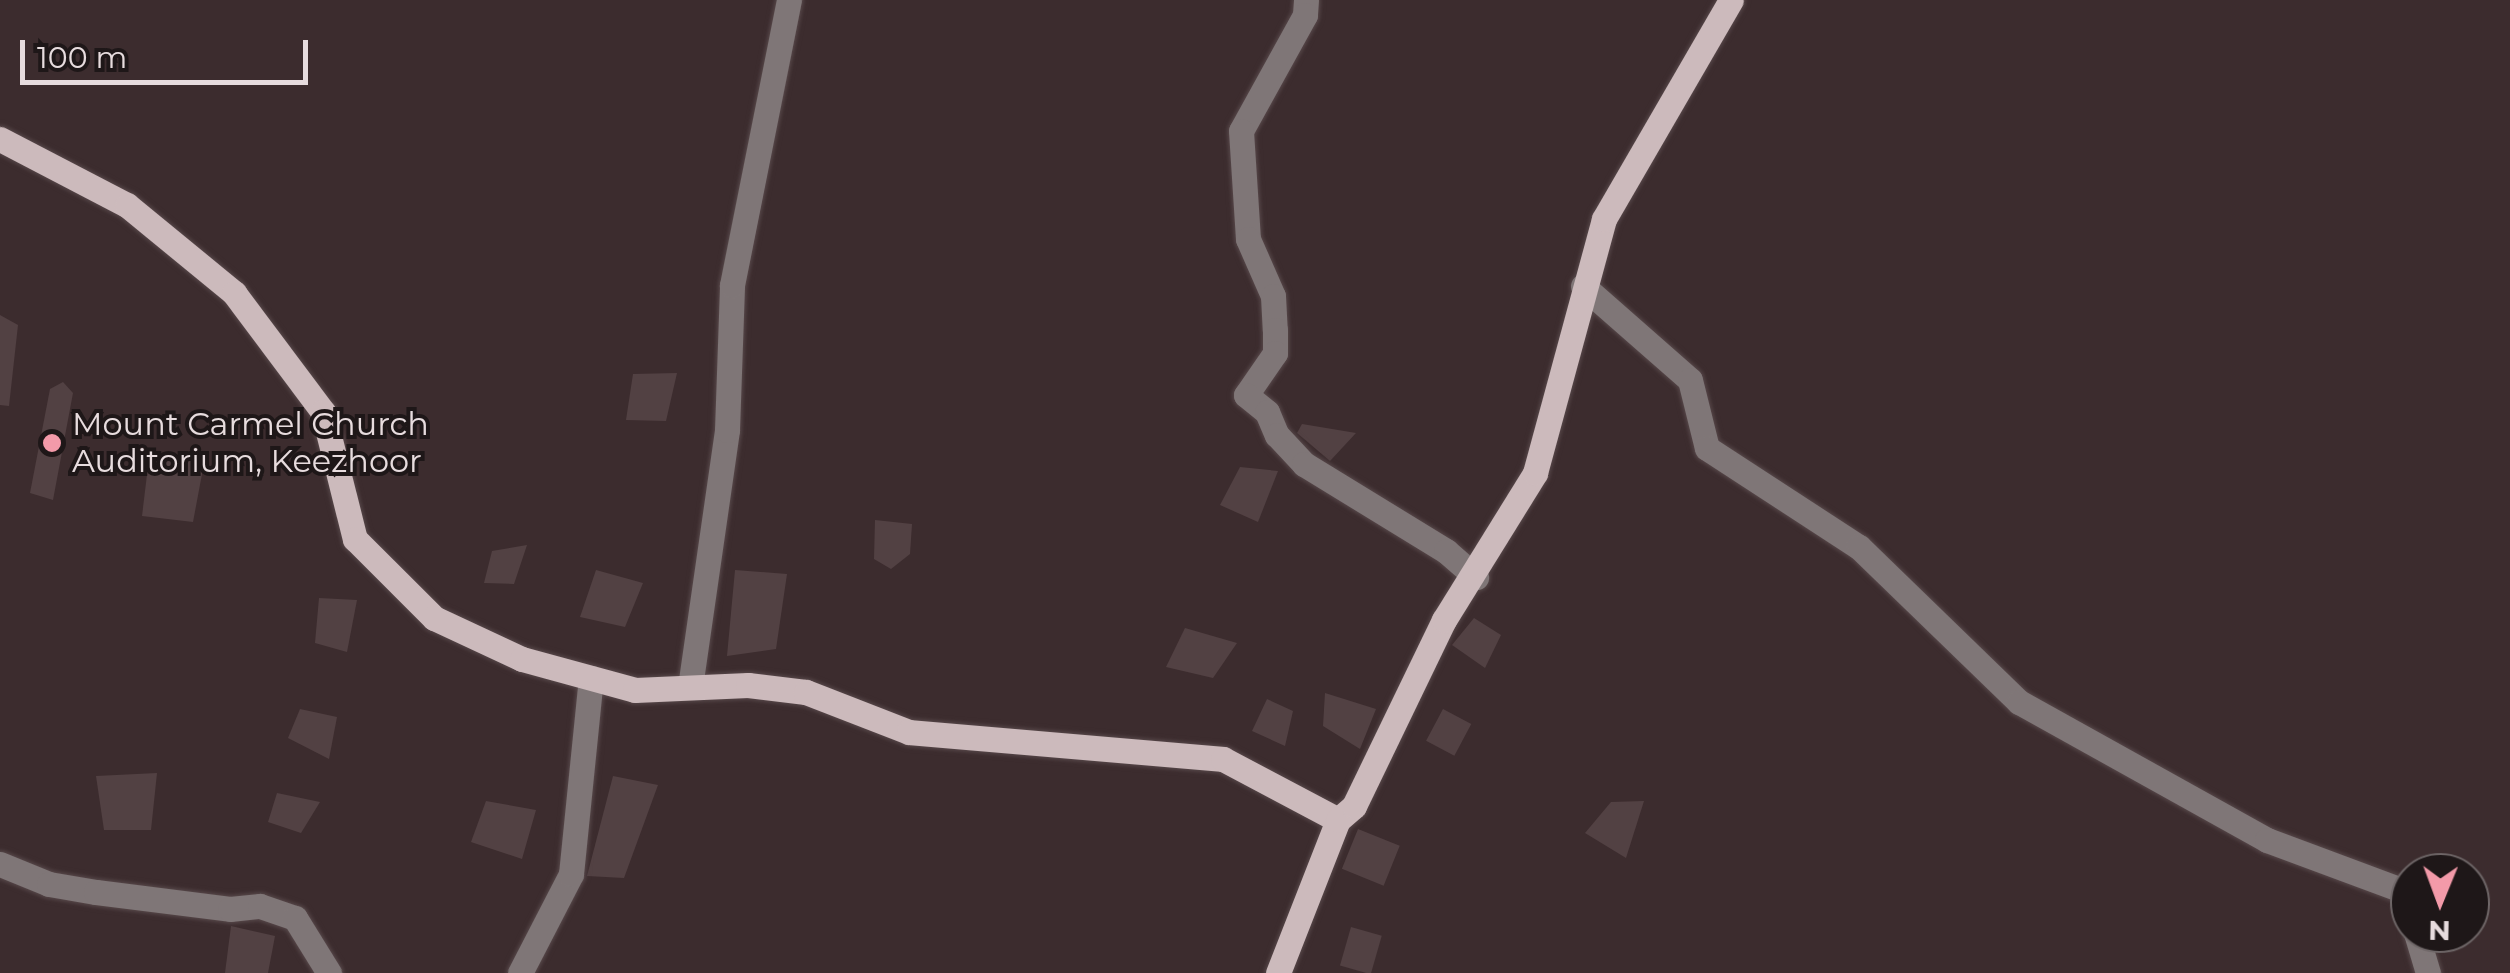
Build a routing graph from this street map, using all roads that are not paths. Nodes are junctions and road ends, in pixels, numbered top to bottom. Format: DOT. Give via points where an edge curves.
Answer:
graph roads {
  1 [pos="789,0"];
  2 [pos="1306,0"];
  3 [pos="1731,0"];
  4 [pos="0,139"];
  5 [pos="1583,286"];
  6 [pos="1476,577"];
  7 [pos="592,678"];
  8 [pos="690,688"];
  9 [pos="1338,820"];
  10 [pos="0,864"];
  11 [pos="2390,886"];
  12 [pos="328,973"];
  13 [pos="520,973"];
  14 [pos="1278,973"];
  1 -- 8 [label="street" via="732,285 727,430"];
  2 -- 6 [label="street" via="1305,16 1241,130 1248,239 1273,296 1275,330 1275,353 1246,394 1304,464 1446,551"];
  3 -- 5 [label="main road" via="1604,219"];
  4 -- 7 [label="main road" via="127,205 234,293 323,412 355,539 434,618 522,660"];
  5 -- 6 [label="main road" via="1534,474"];
  5 -- 11 [label="street" via="1690,380 1708,448 1860,546 2019,702 2267,840"];
  6 -- 9 [label="main road" via="1444,620 1354,806"];
  7 -- 8 [label="main road" via="636,690"];
  7 -- 13 [label="street" via="571,874"];
  8 -- 9 [label="main road" via="806,692 909,732 1223,759"];
  9 -- 14 [label="main road"];
  10 -- 12 [label="street" via="49,884 96,892 230,909 260,906 295,918"];
}
